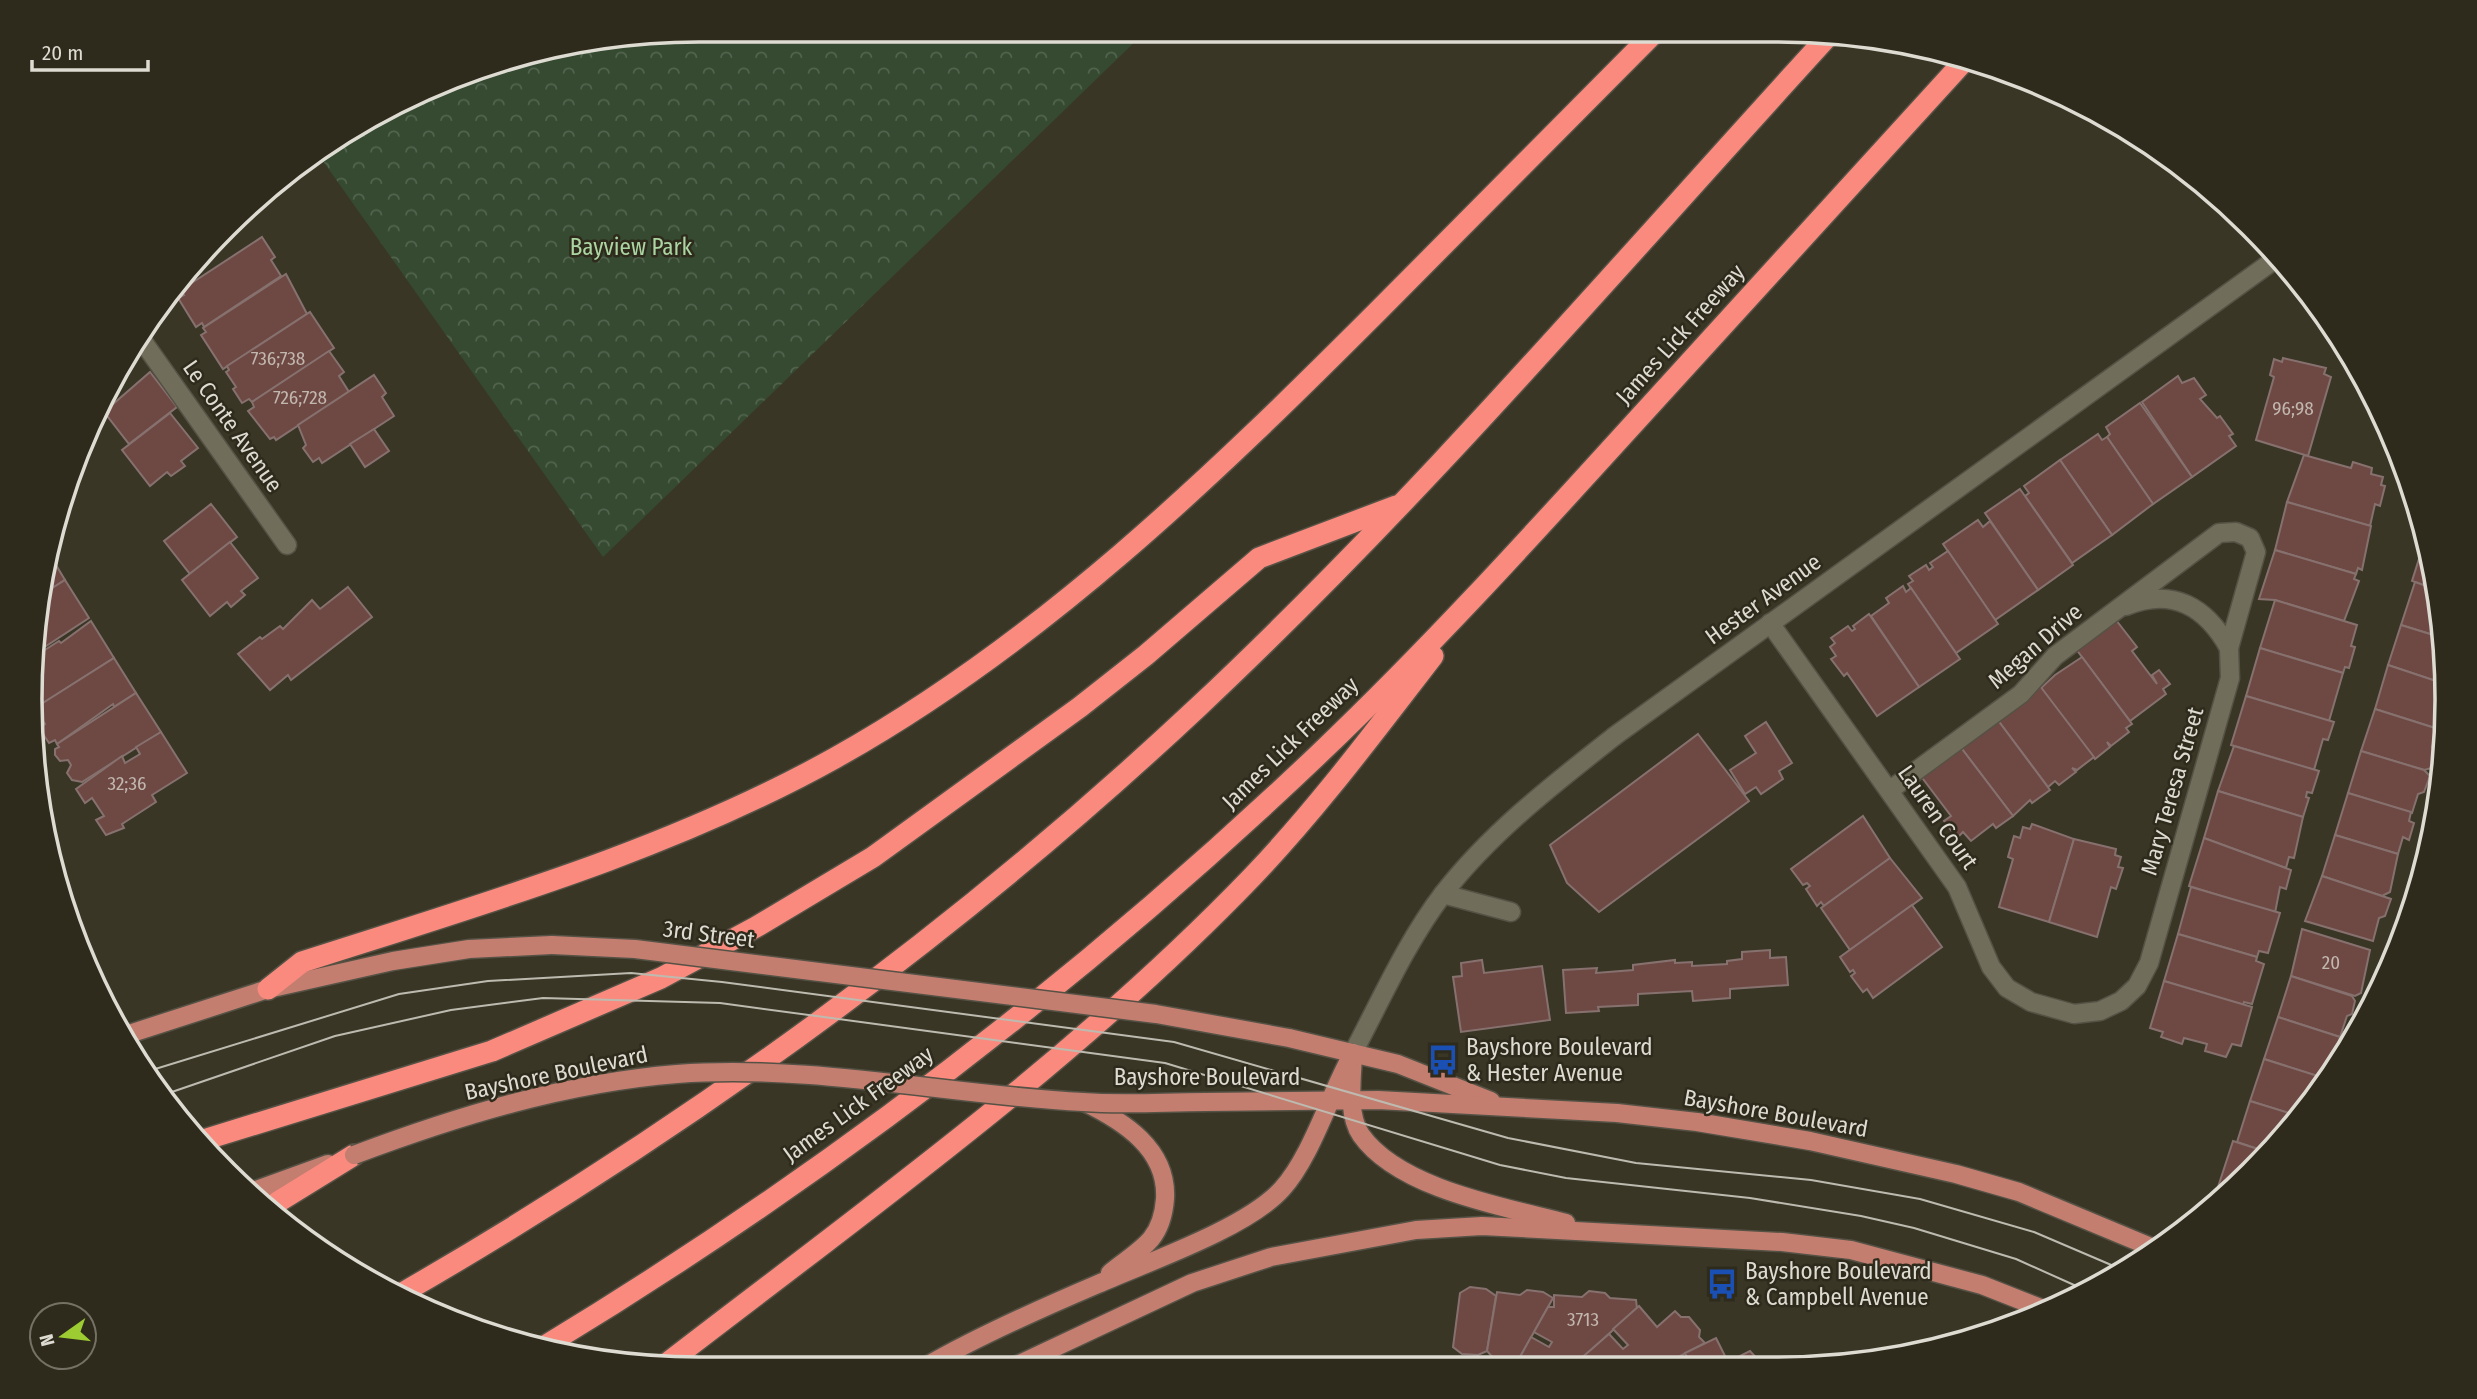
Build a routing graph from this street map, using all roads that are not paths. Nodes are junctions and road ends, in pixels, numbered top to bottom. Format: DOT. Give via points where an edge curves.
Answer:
graph roads {
  1 [pos="1645,42"];
  2 [pos="1822,43"];
  3 [pos="1958,67"];
  4 [pos="2269,263"];
  5 [pos="146,346"];
  6 [pos="1402,504"];
  7 [pos="2250,538"];
  8 [pos="286,545"];
  9 [pos="1501,570"];
  10 [pos="2113,611"];
  11 [pos="1770,623"];
  12 [pos="2229,648"];
  13 [pos="1890,790"];
  14 [pos="1443,894"];
  15 [pos="1511,912"];
  16 [pos="268,989"];
  17 [pos="2074,1014"];
  18 [pos="133,1033"];
  19 [pos="1353,1053"];
  20 [pos="1352,1101"];
  21 [pos="1084,1102"];
  22 [pos="1327,1102"];
  23 [pos="1507,1107"];
  24 [pos="210,1138"];
  25 [pos="354,1155"];
  26 [pos="260,1188"];
  27 [pos="277,1203"];
  28 [pos="1600,1232"];
  29 [pos="2145,1245"];
  30 [pos="1096,1284"];
  31 [pos="409,1289"];
  32 [pos="2033,1305"];
  33 [pos="554,1340"];
  34 [pos="676,1356"];
  35 [pos="946,1357"];
  36 [pos="1034,1357"];
  1 -- 16 [label="highway" via="1190,494 1099,574 927,702 834,759 737,807 553,881 302,962"];
  2 -- 6 [label="highway"];
  3 -- 9 [label="highway, James Lick Freeway"];
  4 -- 11 [label="street, Hester Avenue"];
  5 -- 8 [label="street, Le Conte Avenue"];
  6 -- 24 [label="highway" via="1259,558 1080,707 873,857 661,978 492,1051"];
  6 -- 31 [label="highway" via="1195,709 1070,821 920,944 646,1142"];
  7 -- 10 [label="street, Megan Drive" via="2236,532 2219,533"];
  7 -- 12 [label="street, Mary Teresa Street" via="2256,552"];
  9 -- 33 [label="highway, James Lick Freeway" via="1304,768 1067,977 798,1181"];
  9 -- 34 [label="highway" via="1342,774 1253,876 1161,967 1056,1059"];
  10 -- 12 [label="street" via="2162,598 2190,606 2216,624"];
  10 -- 13 [label="street, Megan Drive" via="2055,656 2021,694"];
  11 -- 13 [label="street, Lauren Court"];
  11 -- 14 [label="street, Hester Avenue" via="1551,786 1495,836"];
  12 -- 17 [label="street, Mary Teresa Street" via="2230,678 2149,963 2137,986 2121,1001 2100,1011"];
  13 -- 17 [label="street, Lauren Court" via="1957,887 1991,967 2007,988 2031,1002"];
  14 -- 15 [label="street"];
  14 -- 19 [label="street, Hester Avenue"];
  16 -- 18 [label="main road, 3rd Street"];
  16 -- 19 [label="main road, 3rd Street, bridge" via="469,949 552,945 635,949 1115,1009"];
  19 -- 20 [label="main road"];
  19 -- 22 [label="main road"];
  19 -- 23 [label="main road, 3rd Street" via="1398,1064"];
  20 -- 22 [label="main road, Bayshore Boulevard"];
  20 -- 23 [label="main road, Bayshore Boulevard"];
  20 -- 28 [label="main road" via="1359,1134 1405,1172 1484,1201"];
  21 -- 22 [label="main road, Bayshore Boulevard, bridge"];
  21 -- 25 [label="main road, Bayshore Boulevard, bridge" via="841,1076 677,1074 509,1103"];
  21 -- 30 [label="main road" via="1129,1128 1148,1146 1166,1185 1164,1213 1152,1238"];
  22 -- 30 [label="main road" via="1299,1166 1261,1208 1177,1251"];
  23 -- 29 [label="main road, Bayshore Boulevard" via="1697,1122 1823,1144 2019,1192"];
  25 -- 26 [label="main road, Bayshore Boulevard"];
  25 -- 27 [label="highway"];
  28 -- 32 [label="main road" via="1851,1250 1969,1281"];
  28 -- 36 [label="main road" via="1482,1226 1416,1230 1271,1257 1192,1283"];
  30 -- 35 [label="main road"];
}
